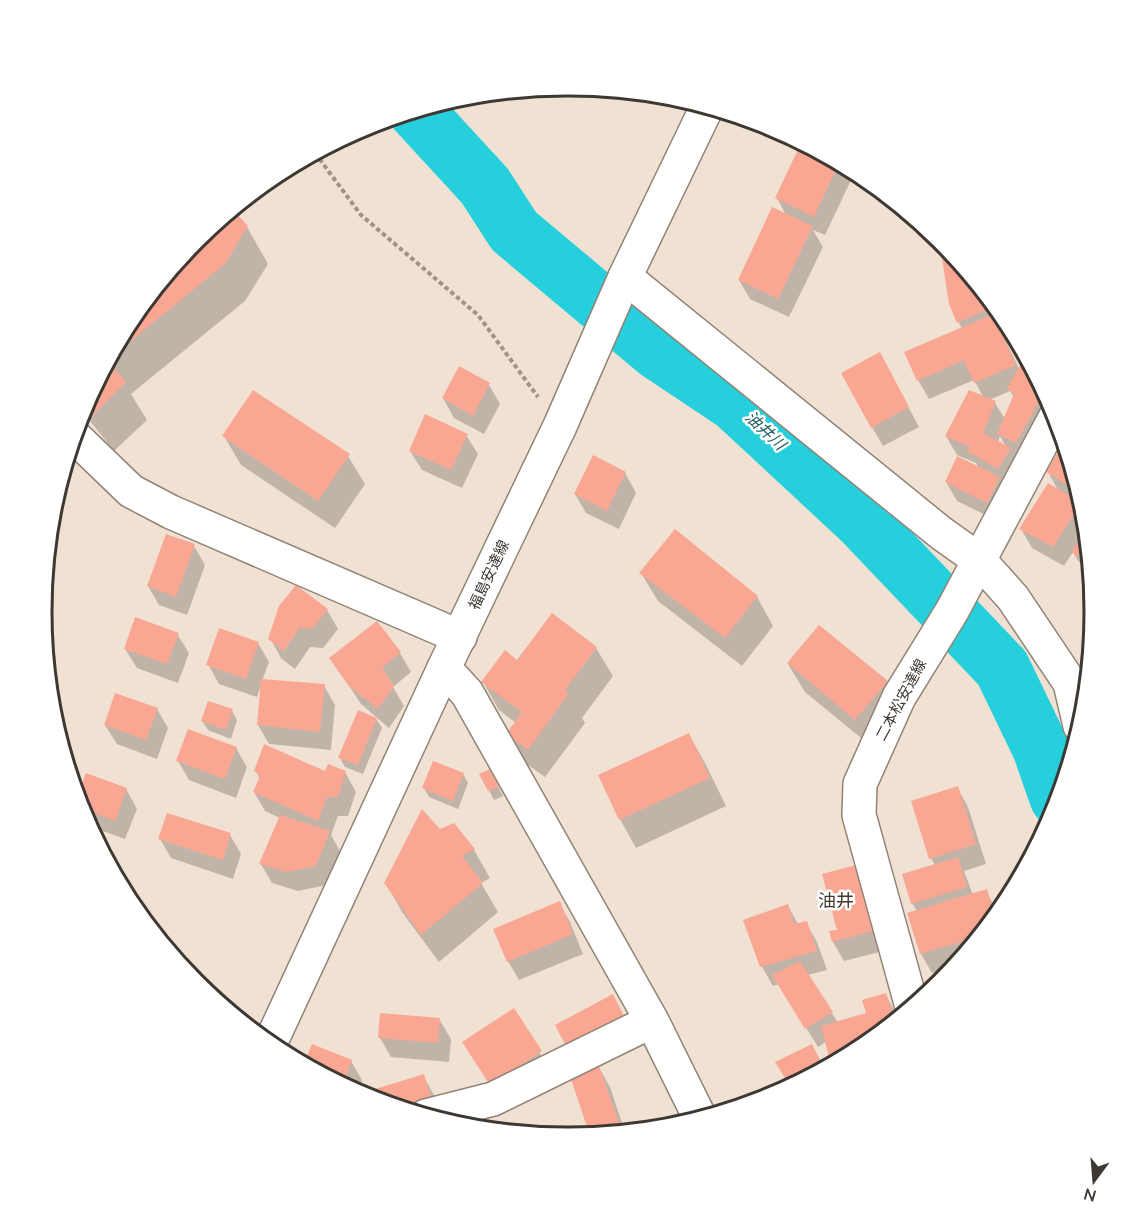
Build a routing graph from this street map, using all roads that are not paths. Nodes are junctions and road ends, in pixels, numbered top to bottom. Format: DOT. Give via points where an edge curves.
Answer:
graph roads {
  1 [pos="703,115"];
  2 [pos="625,277"];
  3 [pos="1049,428"];
  4 [pos="81,443"];
  5 [pos="979,560"];
  6 [pos="460,637"];
  7 [pos="444,668"];
  8 [pos="1075,705"];
  9 [pos="909,998"];
  10 [pos="652,1021"];
  11 [pos="274,1035"];
  12 [pos="696,1110"];
  13 [pos="444,1111"];
  1 -- 2 [label="main road, 福島安達線"];
  2 -- 5 [label="main road" via="940,533"];
  2 -- 6 [label="main road, 福島安達線"];
  3 -- 5 [label="main road, 二本松安達線"];
  4 -- 6 [label="main road" via="131,490 171,512"];
  5 -- 8 [label="main road" via="1013,598 1070,683"];
  5 -- 9 [label="main road, 二本松安達線" via="899,697 860,784 859,815"];
  6 -- 7 [label="main road, 福島安達線"];
  7 -- 10 [label="main road" via="467,693"];
  7 -- 11 [label="main road, 福島安達線"];
  10 -- 12 [label="main road"];
  10 -- 13 [label="main road" via="493,1099"];
}
